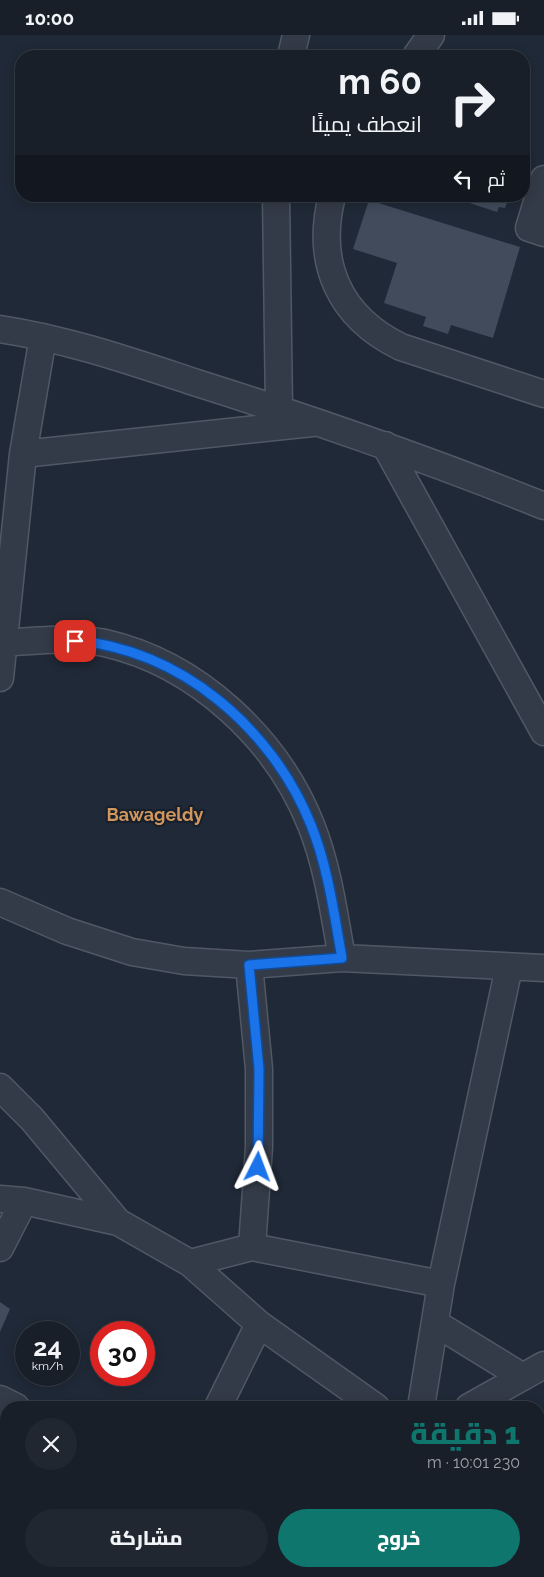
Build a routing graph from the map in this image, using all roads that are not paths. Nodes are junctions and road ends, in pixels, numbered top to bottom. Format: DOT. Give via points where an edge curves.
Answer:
graph roads {
  1 [pos="296,35"];
  2 [pos="430,35"];
  3 [pos="292,50"];
  4 [pos="420,50"];
  5 [pos="544,179"];
  6 [pos="276,202"];
  7 [pos="331,202"];
  8 [pos="544,233"];
  9 [pos="0,329"];
  10 [pos="43,337"];
  11 [pos="544,394"];
  12 [pos="279,409"];
  13 [pos="320,422"];
  14 [pos="385,445"];
  15 [pos="23,454"];
  16 [pos="544,506"];
  17 [pos="2,643"];
  18 [pos="0,678"];
  19 [pos="544,732"];
  20 [pos="0,902"];
  21 [pos="342,958"];
  22 [pos="249,965"];
  23 [pos="509,967"];
  24 [pos="544,968"];
  25 [pos="0,1087"];
  26 [pos="12,1200"];
  27 [pos="118,1222"];
  28 [pos="252,1247"];
  29 [pos="0,1249"];
  30 [pos="190,1263"];
  31 [pos="440,1284"];
  32 [pos="435,1323"];
  33 [pos="259,1324"];
  34 [pos="533,1371"];
  35 [pos="221,1401"];
  36 [pos="368,1401"];
  37 [pos="422,1401"];
  38 [pos="480,1401"];
  1 -- 3 [label="street"];
  2 -- 4 [label="street"];
  5 -- 8 [label="street" via="529,228"];
  6 -- 12 [label="street"];
  7 -- 11 [label="street" via="327,227 330,267 335,285 356,315 385,339 401,347"];
  9 -- 10 [label="street"];
  10 -- 12 [label="street"];
  10 -- 15 [label="street"];
  12 -- 13 [label="street"];
  13 -- 14 [label="street"];
  13 -- 15 [label="street"];
  14 -- 16 [label="street"];
  14 -- 19 [label="street"];
  15 -- 17 [label="street"];
  17 -- 18 [label="street"];
  17 -- 21 [label="street" via="60,640 104,643 146,657 192,681 230,711 264,744 294,787 312,825 324,865"];
  20 -- 22 [label="street" via="67,931 132,952 184,961"];
  21 -- 22 [label="street"];
  21 -- 23 [label="street"];
  22 -- 28 [label="street" via="259,1069 259,1147"];
  23 -- 24 [label="street"];
  23 -- 31 [label="street"];
  25 -- 27 [label="street" via="32,1119"];
  26 -- 27 [label="street"];
  26 -- 29 [label="street"];
  27 -- 30 [label="street"];
  28 -- 30 [label="street"];
  28 -- 31 [label="street"];
  30 -- 33 [label="street"];
  31 -- 32 [label="street"];
  32 -- 34 [label="street"];
  32 -- 37 [label="street"];
  33 -- 35 [label="street"];
  33 -- 36 [label="street"];
  34 -- 38 [label="street"];
}
